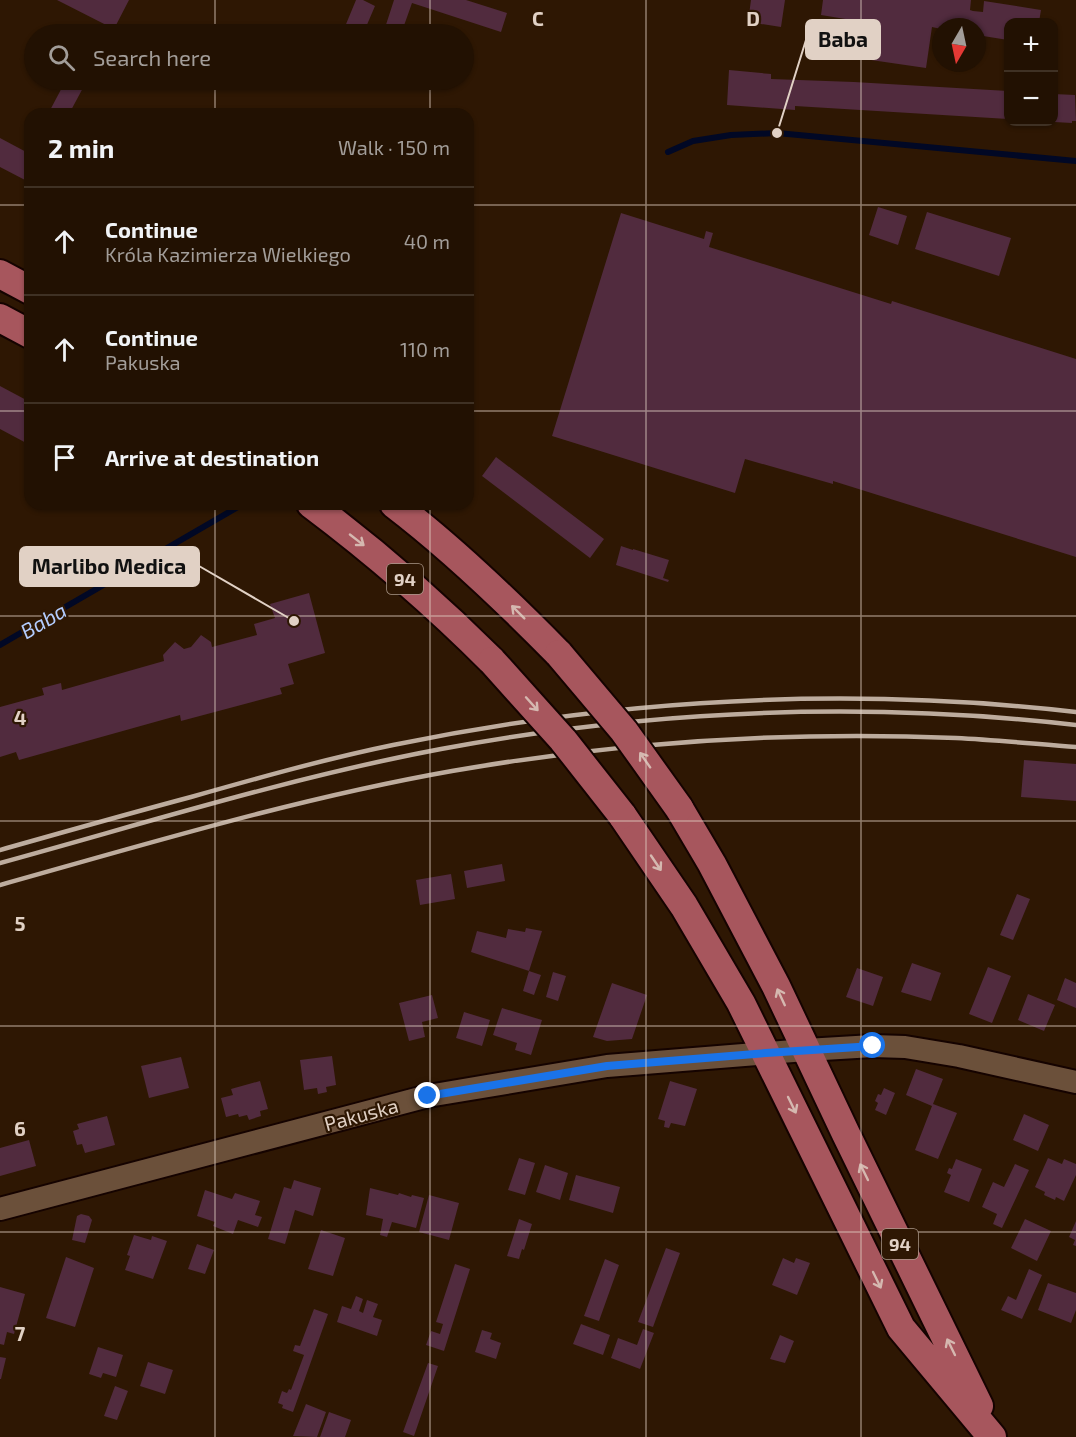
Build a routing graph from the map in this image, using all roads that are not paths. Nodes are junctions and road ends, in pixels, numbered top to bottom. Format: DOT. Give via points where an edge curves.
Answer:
graph roads {
  1 [pos="0,274"];
  2 [pos="24,287"];
  3 [pos="0,318"];
  4 [pos="24,331"];
  5 [pos="319,510"];
  6 [pos="402,510"];
  7 [pos="806,1050"];
  8 [pos="766,1053"];
  9 [pos="1076,1082"];
  10 [pos="0,1209"];
  11 [pos="993,1437"];
  1 -- 2 [label="main road"];
  3 -- 4 [label="main road"];
  5 -- 8 [label="main road, 94, one-way, bridge" via="432,603 492,661 563,740 622,815 684,906"];
  7 -- 6 [label="main road, 94, one-way, bridge" via="712,864 679,808 624,731 516,610"];
  7 -- 8 [label="street, Pakuska"];
  7 -- 9 [label="street, Pakuska" via="904,1047"];
  11 -- 7 [label="main road, 94, one-way"];
  8 -- 10 [label="street, Pakuska" via="607,1066 428,1096"];
  8 -- 11 [label="main road, 94, one-way" via="901,1328"];
}
